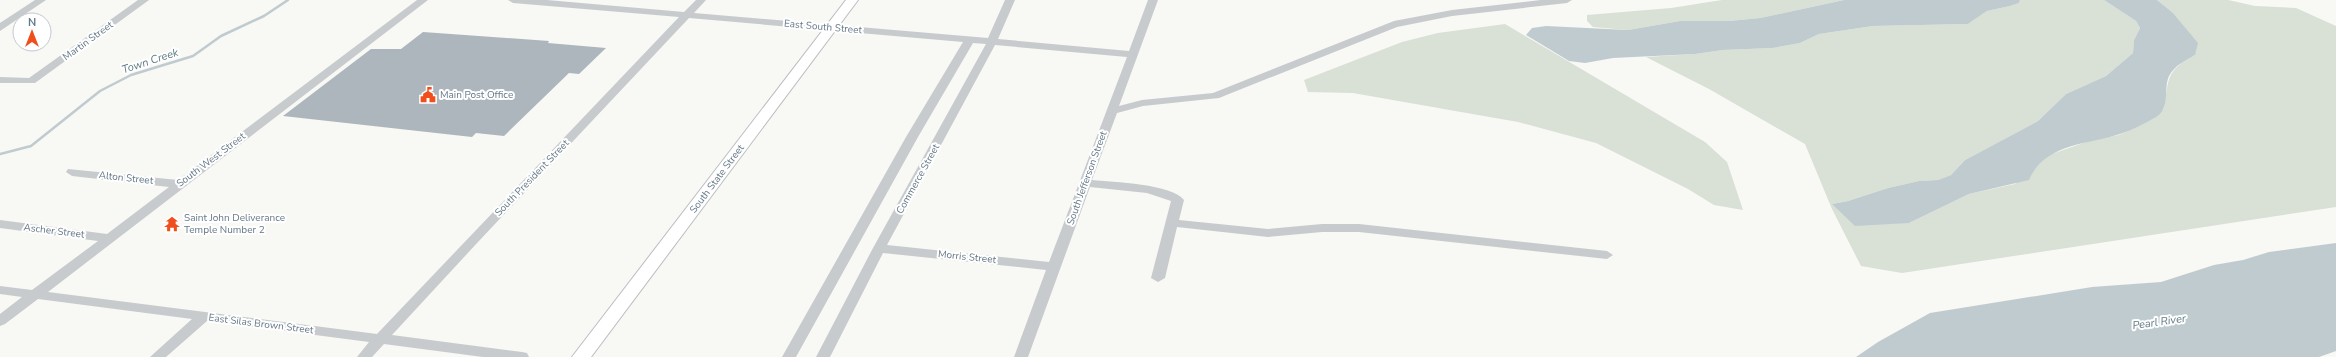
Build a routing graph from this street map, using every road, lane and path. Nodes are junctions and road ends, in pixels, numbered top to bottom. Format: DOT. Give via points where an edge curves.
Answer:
graph roads {
  1 [pos="41,0"];
  2 [pos="144,0"];
  3 [pos="423,0"];
  4 [pos="513,0"];
  5 [pos="702,0"];
  6 [pos="852,0"];
  7 [pos="1010,0"];
  8 [pos="1153,0"];
  9 [pos="1567,0"];
  10 [pos="687,15"];
  11 [pos="0,28"];
  12 [pos="832,28"];
  13 [pos="970,40"];
  14 [pos="992,42"];
  15 [pos="1133,54"];
  16 [pos="0,80"];
  17 [pos="1111,111"];
  18 [pos="72,172"];
  19 [pos="1085,183"];
  20 [pos="180,184"];
  21 [pos="1172,223"];
  22 [pos="0,224"];
  23 [pos="109,238"];
  24 [pos="879,248"];
  25 [pos="1607,255"];
  26 [pos="1054,267"];
  27 [pos="1158,278"];
  28 [pos="0,290"];
  29 [pos="35,295"];
  30 [pos="203,317"];
  31 [pos="0,321"];
  32 [pos="382,339"];
  33 [pos="157,357"];
  34 [pos="364,357"];
  35 [pos="522,357"];
  36 [pos="581,357"];
  37 [pos="789,357"];
  38 [pos="823,357"];
  39 [pos="1021,357"];
  1 -- 11 [label="street"];
  2 -- 16 [label="street, Martin Street" via="31,81"];
  3 -- 20 [label="street, South West Street"];
  4 -- 10 [label="street, East South Street"];
  5 -- 10 [label="street, South President Street"];
  6 -- 12 [label="main road, South State Street"];
  7 -- 14 [label="street, Commerce Street"];
  8 -- 15 [label="street, South Jefferson Street"];
  9 -- 17 [label="street" via="1452,13 1394,24 1215,96 1142,103 1124,110"];
  10 -- 12 [label="street, East South Street"];
  10 -- 32 [label="street, South President Street" via="473,239"];
  12 -- 13 [label="street, East South Street"];
  12 -- 36 [label="main road, South State Street"];
  13 -- 14 [label="street, East South Street"];
  13 -- 37 [label="street" via="912,137"];
  14 -- 15 [label="street, East South Street"];
  14 -- 24 [label="street, Commerce Street"];
  15 -- 17 [label="street, South Jefferson Street"];
  17 -- 19 [label="street, South Jefferson Street"];
  18 -- 20 [label="street, Alton Street"];
  19 -- 21 [label="street" via="1158,191 1173,196 1178,200"];
  19 -- 26 [label="street, South Jefferson Street"];
  20 -- 23 [label="street, South West Street"];
  21 -- 25 [label="street" via="1268,233 1322,228 1359,228"];
  21 -- 27 [label="street"];
  22 -- 23 [label="street, Ascher Street"];
  23 -- 29 [label="street, South West Street"];
  24 -- 26 [label="street, Morris Street"];
  24 -- 38 [label="street, Commerce Street"];
  26 -- 39 [label="street, South Jefferson Street"];
  28 -- 29 [label="street, East Silas Brown Street"];
  29 -- 30 [label="street, East Silas Brown Street"];
  29 -- 31 [label="street, South West Street"];
  30 -- 32 [label="street, East Silas Brown Street"];
  30 -- 33 [label="street"];
  32 -- 34 [label="street, South President Street"];
  32 -- 35 [label="street, East Silas Brown Street"];
}
